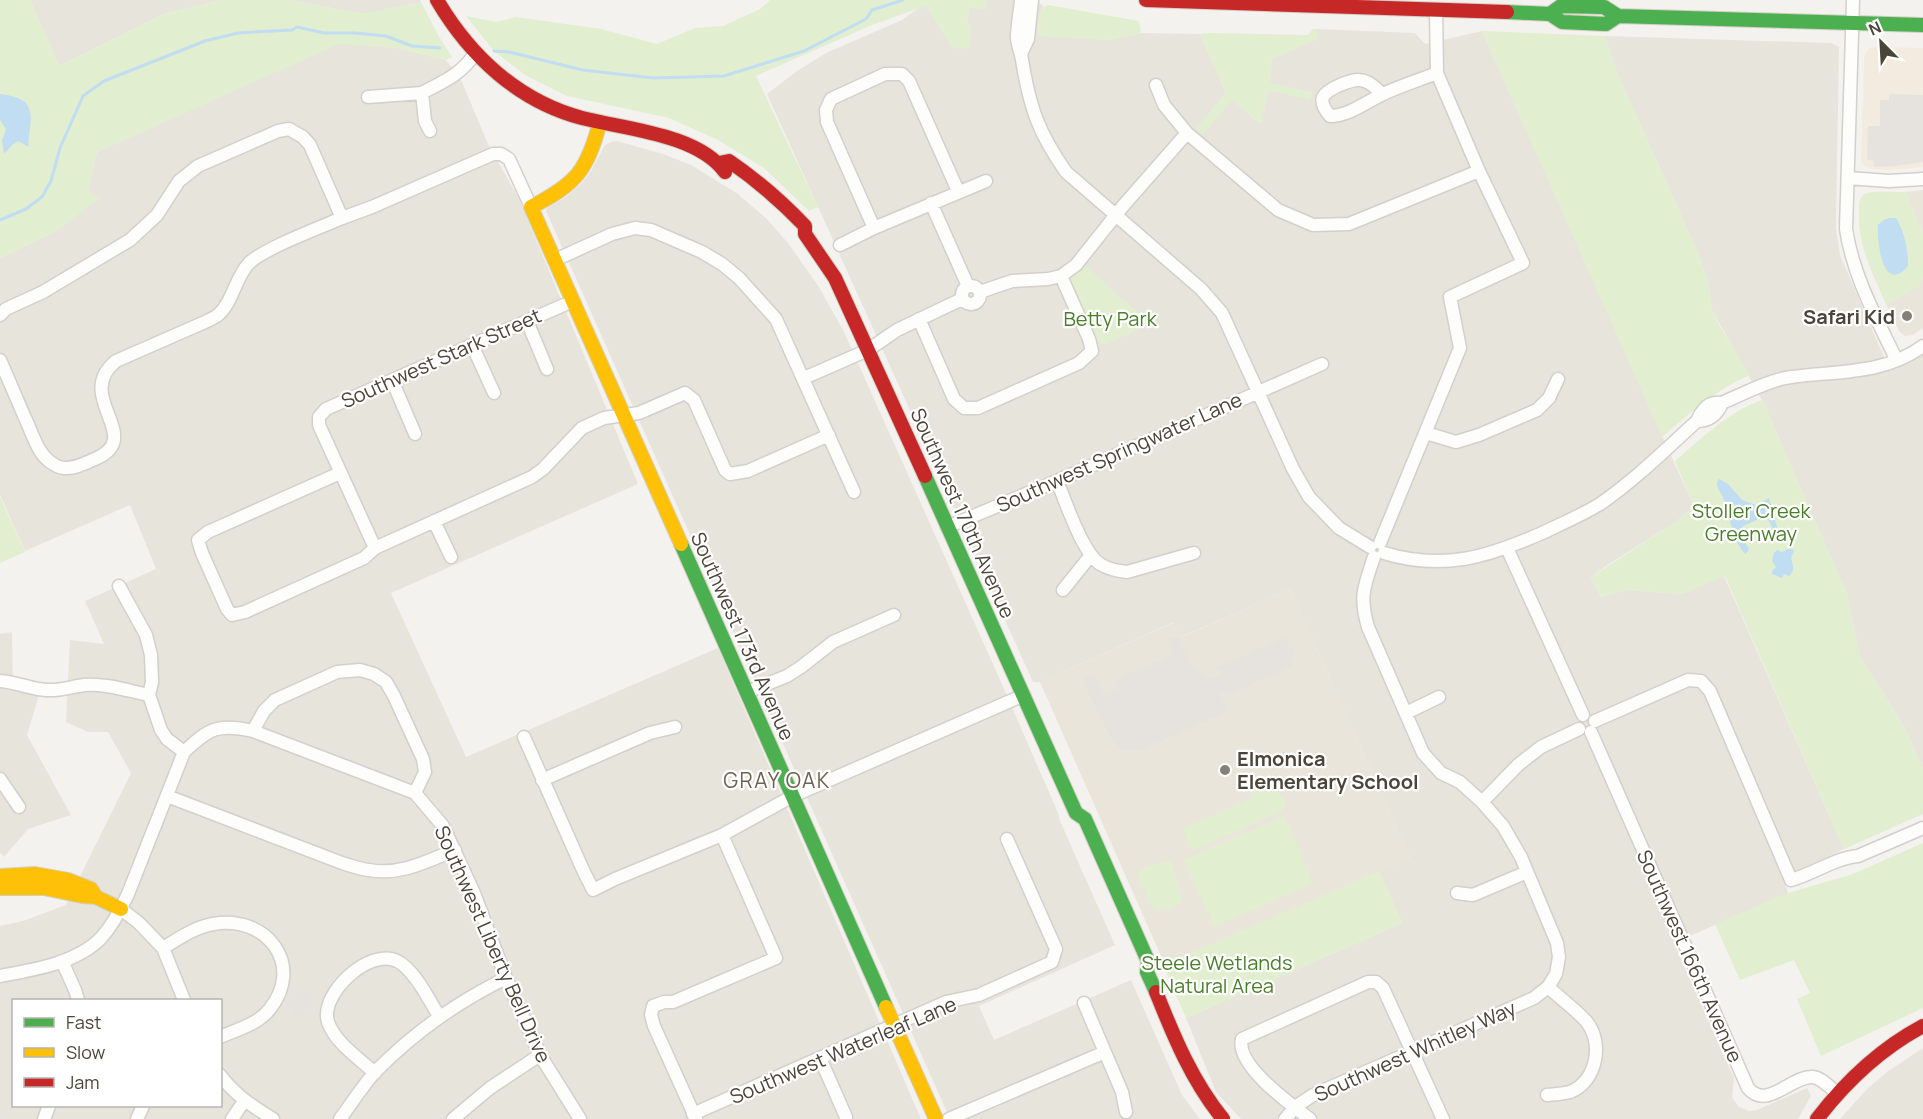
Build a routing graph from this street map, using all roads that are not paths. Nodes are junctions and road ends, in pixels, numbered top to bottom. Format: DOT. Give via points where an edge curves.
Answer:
graph roads {
  1 [pos="437,0"];
  2 [pos="1021,0"];
  3 [pos="1032,0"];
  4 [pos="1146,0"];
  5 [pos="1853,0"];
  6 [pos="1436,10"];
  7 [pos="1853,24"];
  8 [pos="1923,25"];
  9 [pos="1021,54"];
  10 [pos="474,55"];
  11 [pos="1437,73"];
  12 [pos="1156,85"];
  13 [pos="422,93"];
  14 [pos="1382,94"];
  15 [pos="368,97"];
  16 [pos="600,122"];
  17 [pos="430,131"];
  18 [pos="1186,133"];
  19 [pos="1479,171"];
  20 [pos="1848,178"];
  21 [pos="1923,179"];
  22 [pos="986,181"];
  23 [pos="958,191"];
  24 [pos="931,203"];
  25 [pos="531,207"];
  26 [pos="1115,215"];
  27 [pos="342,218"];
  28 [pos="874,228"];
  29 [pos="840,245"];
  30 [pos="555,260"];
  31 [pos="1061,276"];
  32 [pos="968,286"];
  33 [pos="980,292"];
  34 [pos="962,299"];
  35 [pos="573,301"];
  36 [pos="0,315"];
  37 [pos="919,319"];
  38 [pos="527,321"];
  39 [pos="472,345"];
  40 [pos="1923,346"];
  41 [pos="868,350"];
  42 [pos="0,360"];
  43 [pos="1896,360"];
  44 [pos="1322,364"];
  45 [pos="548,369"];
  46 [pos="804,378"];
  47 [pos="1558,379"];
  48 [pos="392,380"];
  49 [pos="1258,391"];
  50 [pos="494,393"];
  51 [pos="623,416"];
  52 [pos="1426,433"];
  53 [pos="415,434"];
  54 [pos="828,435"];
  55 [pos="340,473"];
  56 [pos="1057,481"];
  57 [pos="855,492"];
  58 [pos="434,521"];
  59 [pos="947,527"];
  60 [pos="375,548"];
  61 [pos="1507,548"];
  62 [pos="1377,550"];
  63 [pos="1194,553"];
  64 [pos="1091,555"];
  65 [pos="451,557"];
  66 [pos="119,586"];
  67 [pos="1063,590"];
  68 [pos="894,615"];
  69 [pos="0,681"];
  70 [pos="747,692"];
  71 [pos="149,695"];
  72 [pos="1023,695"];
  73 [pos="1439,697"];
  74 [pos="1406,712"];
  75 [pos="675,727"];
  76 [pos="1588,727"];
  77 [pos="253,731"];
  78 [pos="524,737"];
  79 [pos="184,752"];
  80 [pos="0,779"];
  81 [pos="542,780"];
  82 [pos="415,793"];
  83 [pos="167,796"];
  84 [pos="793,796"];
  85 [pos="1482,802"];
  86 [pos="19,807"];
  87 [pos="1923,828"];
  88 [pos="722,835"];
  89 [pos="1007,839"];
  90 [pos="455,850"];
  91 [pos="1527,872"];
  92 [pos="0,876"];
  93 [pos="0,888"];
  94 [pos="1457,893"];
  95 [pos="96,897"];
  96 [pos="121,909"];
  97 [pos="163,948"];
  98 [pos="62,961"];
  99 [pos="0,976"];
  100 [pos="506,978"];
  101 [pos="1548,987"];
  102 [pos="78,999"];
  103 [pos="184,999"];
  104 [pos="1084,1003"];
  105 [pos="439,1016"];
  106 [pos="895,1025"];
  107 [pos="1923,1026"];
  108 [pos="222,1036"];
  109 [pos="1105,1052"];
  110 [pos="1412,1052"];
  111 [pos="540,1055"];
  112 [pos="820,1058"];
  113 [pos="375,1073"];
  114 [pos="222,1078"];
  115 [pos="1837,1093"];
  116 [pos="1547,1095"];
  117 [pos="244,1101"];
  118 [pos="1295,1107"];
  119 [pos="1126,1112"];
  120 [pos="695,1117"];
  121 [pos="846,1117"];
  122 [pos="232,1119"];
  123 [pos="273,1119"];
  124 [pos="340,1119"];
  125 [pos="453,1119"];
  126 [pos="580,1119"];
  127 [pos="936,1119"];
  128 [pos="949,1119"];
  129 [pos="1223,1119"];
  130 [pos="1286,1119"];
  131 [pos="1310,1119"];
  132 [pos="1443,1119"];
  133 [pos="1817,1119"];
  1 -- 10 [label="main road, Southwest 170th Avenue"];
  2 -- 9 [label="street" via="1016,40"];
  3 -- 9 [label="street" via="1028,39"];
  4 -- 6 [label="main road"];
  5 -- 7 [label="street"];
  6 -- 7 [label="main road" via="1550,14 1561,6 1604,8 1618,16"];
  6 -- 11 [label="street"];
  7 -- 8 [label="main road"];
  7 -- 20 [label="street"];
  9 -- 26 [label="street" via="1029,100 1049,148 1066,172"];
  10 -- 13 [label="street" via="456,75"];
  10 -- 16 [label="main road, Southwest 170th Avenue" via="529,96"];
  11 -- 14 [label="street"];
  11 -- 19 [label="street"];
  12 -- 18 [label="street" via="1164,105"];
  13 -- 15 [label="street"];
  13 -- 17 [label="street"];
  16 -- 25 [label="main road" via="579,176"];
  16 -- 41 [label="main road, Southwest 170th Avenue" via="655,134 719,163 729,161 782,202 805,226 805,234 835,278"];
  18 -- 19 [label="street" via="1278,210 1313,225 1349,224"];
  18 -- 26 [label="street"];
  19 -- 52 [label="street" via="1523,263 1450,297 1460,348"];
  20 -- 21 [label="street"];
  20 -- 43 [label="street" via="1849,251"];
  22 -- 23 [label="street"];
  23 -- 24 [label="street"];
  23 -- 28 [label="street" via="909,81 902,74 885,74 831,99 826,110 827,122"];
  24 -- 28 [label="street"];
  24 -- 32 [label="street"];
  25 -- 27 [label="street" via="509,159 493,154"];
  25 -- 30 [label="main road, Southwest 173rd Avenue"];
  26 -- 31 [label="street" via="1076,265"];
  26 -- 49 [label="street" via="1202,289 1222,313"];
  27 -- 36 [label="street" via="310,145 289,129 278,131 198,166 179,181 157,215 130,240"];
  27 -- 42 [label="street" via="250,262 218,315 106,369 101,394 115,430 107,454 77,466 64,468 51,463 39,450"];
  28 -- 29 [label="street"];
  30 -- 35 [label="main road, Southwest 173rd Avenue"];
  30 -- 46 [label="street" via="635,228 651,230 702,252 739,278 768,309"];
  31 -- 33 [label="street" via="1012,281"];
  31 -- 37 [label="street" via="1092,351 1079,363 978,408 964,408 954,399"];
  32 -- 33 [label="street" via="975,286"];
  32 -- 34 [label="street" via="962,291"];
  33 -- 34 [label="street" via="975,304"];
  34 -- 37 [label="street"];
  35 -- 38 [label="street, Southwest Stark Street"];
  35 -- 51 [label="main road, Southwest 173rd Avenue"];
  37 -- 41 [label="street"];
  38 -- 39 [label="street, Southwest Stark Street"];
  38 -- 45 [label="street"];
  39 -- 48 [label="street, Southwest Stark Street"];
  39 -- 50 [label="street"];
  40 -- 43 [label="street"];
  41 -- 46 [label="street"];
  41 -- 59 [label="main road, Southwest 170th Avenue"];
  43 -- 61 [label="street" via="1856,372 1777,380 1740,393 1722,403 1719,411 1706,421 1697,421 1598,505"];
  44 -- 49 [label="street, Southwest Springwater Lane"];
  46 -- 54 [label="street"];
  47 -- 52 [label="street" via="1538,410 1479,435 1456,442"];
  48 -- 53 [label="street"];
  48 -- 55 [label="street, Southwest Stark Street" via="326,409 319,417"];
  49 -- 56 [label="street, Southwest Springwater Lane"];
  49 -- 62 [label="street" via="1309,497 1340,528"];
  51 -- 54 [label="street" via="685,393 690,395 730,474 748,471"];
  51 -- 58 [label="street" via="604,417 582,428 532,477"];
  51 -- 70 [label="main road, Southwest 173rd Avenue"];
  52 -- 62 [label="street"];
  54 -- 57 [label="street"];
  55 -- 60 [label="street"];
  55 -- 60 [label="street" via="198,540 227,609 232,615 245,612 364,558"];
  56 -- 59 [label="street, Southwest Springwater Lane"];
  56 -- 64 [label="street"];
  58 -- 60 [label="street"];
  58 -- 65 [label="street"];
  59 -- 72 [label="main road, Southwest 170th Avenue"];
  61 -- 62 [label="street" via="1454,561 1417,561"];
  61 -- 76 [label="street" via="1584,716 1578,720"];
  62 -- 74 [label="street" via="1363,587 1362,607"];
  63 -- 64 [label="street" via="1127,572 1109,568"];
  64 -- 67 [label="street"];
  66 -- 71 [label="street" via="146,635 151,655"];
  68 -- 70 [label="street" via="832,642 787,676"];
  69 -- 71 [label="street" via="42,690 61,691 85,685"];
  70 -- 84 [label="main road, Southwest 173rd Avenue"];
  71 -- 79 [label="street" via="161,730"];
  72 -- 84 [label="street"];
  72 -- 129 [label="main road, Southwest 170th Avenue" via="1076,813 1085,819 1124,906 1148,961 1147,972 1198,1086"];
  73 -- 74 [label="street"];
  74 -- 85 [label="street" via="1423,753 1441,773 1460,782"];
  75 -- 81 [label="street" via="650,733"];
  76 -- 85 [label="street" via="1541,747"];
  76 -- 87 [label="street" via="1688,680 1701,681 1710,691 1791,880"];
  76 -- 115 [label="street, Southwest 166th Avenue" via="1748,1088 1755,1094 1769,1095 1814,1077"];
  77 -- 79 [label="street, Southwest Liberty Bell Drive" via="216,728"];
  77 -- 82 [label="street, Southwest Liberty Bell Drive"];
  77 -- 82 [label="street" via="275,700 337,672 360,670 374,674 386,682 423,759 425,772"];
  78 -- 81 [label="street"];
  79 -- 83 [label="street, Southwest Liberty Bell Drive"];
  80 -- 86 [label="street"];
  81 -- 88 [label="street" via="593,890"];
  82 -- 90 [label="street, Southwest Liberty Bell Drive" via="443,826"];
  83 -- 90 [label="street" via="342,863 370,870 392,872"];
  83 -- 96 [label="street, Southwest Liberty Bell Drive"];
  84 -- 88 [label="street"];
  84 -- 106 [label="main road, Southwest 173rd Avenue"];
  85 -- 91 [label="street" via="1503,826"];
  88 -- 120 [label="street" via="776,958 673,1002 653,1006 654,1026"];
  89 -- 106 [label="street, Southwest Waterleaf Lane" via="1056,949 1052,962 979,995 946,1002"];
  90 -- 100 [label="street, Southwest Liberty Bell Drive"];
  91 -- 94 [label="street" via="1473,895"];
  91 -- 101 [label="street" via="1557,943 1556,974"];
  92 -- 95 [label="main road" via="57,877 91,888"];
  93 -- 95 [label="main road" via="37,887"];
  95 -- 96 [label="main road"];
  96 -- 97 [label="street"];
  96 -- 98 [label="street, Southwest Liberty Bell Drive" via="101,938"];
  97 -- 103 [label="street"];
  97 -- 108 [label="street" via="198,929 230,923 262,932 275,946 284,971 276,1000 257,1021"];
  98 -- 99 [label="street, Southwest Liberty Bell Drive"];
  98 -- 102 [label="street"];
  100 -- 105 [label="street"];
  100 -- 111 [label="street, Southwest Liberty Bell Drive"];
  101 -- 110 [label="street, Southwest Whitley Way" via="1534,998"];
  101 -- 116 [label="street" via="1587,1022 1596,1053 1594,1066 1584,1082 1571,1092"];
  104 -- 109 [label="street"];
  105 -- 113 [label="street"];
  105 -- 113 [label="street" via="411,972 396,960 368,962 354,972 329,1002 328,1023 336,1036"];
  106 -- 112 [label="street, Southwest Waterleaf Lane"];
  106 -- 127 [label="main road, Southwest 173rd Avenue"];
  107 -- 115 [label="main road" via="1872,1059"];
  109 -- 119 [label="street"];
  109 -- 128 [label="street"];
  110 -- 118 [label="street, Southwest Whitley Way" via="1313,1095"];
  110 -- 118 [label="street" via="1383,988 1376,982 1368,982 1246,1036 1241,1047 1255,1072"];
  110 -- 132 [label="street"];
  111 -- 125 [label="street" via="490,1088"];
  111 -- 126 [label="street, Southwest Liberty Bell Drive"];
  112 -- 120 [label="street, Southwest Waterleaf Lane"];
  112 -- 121 [label="street"];
  113 -- 124 [label="street"];
  114 -- 117 [label="street"];
  115 -- 133 [label="main road"];
  117 -- 122 [label="street"];
  117 -- 123 [label="street"];
  118 -- 130 [label="street, Southwest Whitley Way"];
  118 -- 131 [label="street"];
}
